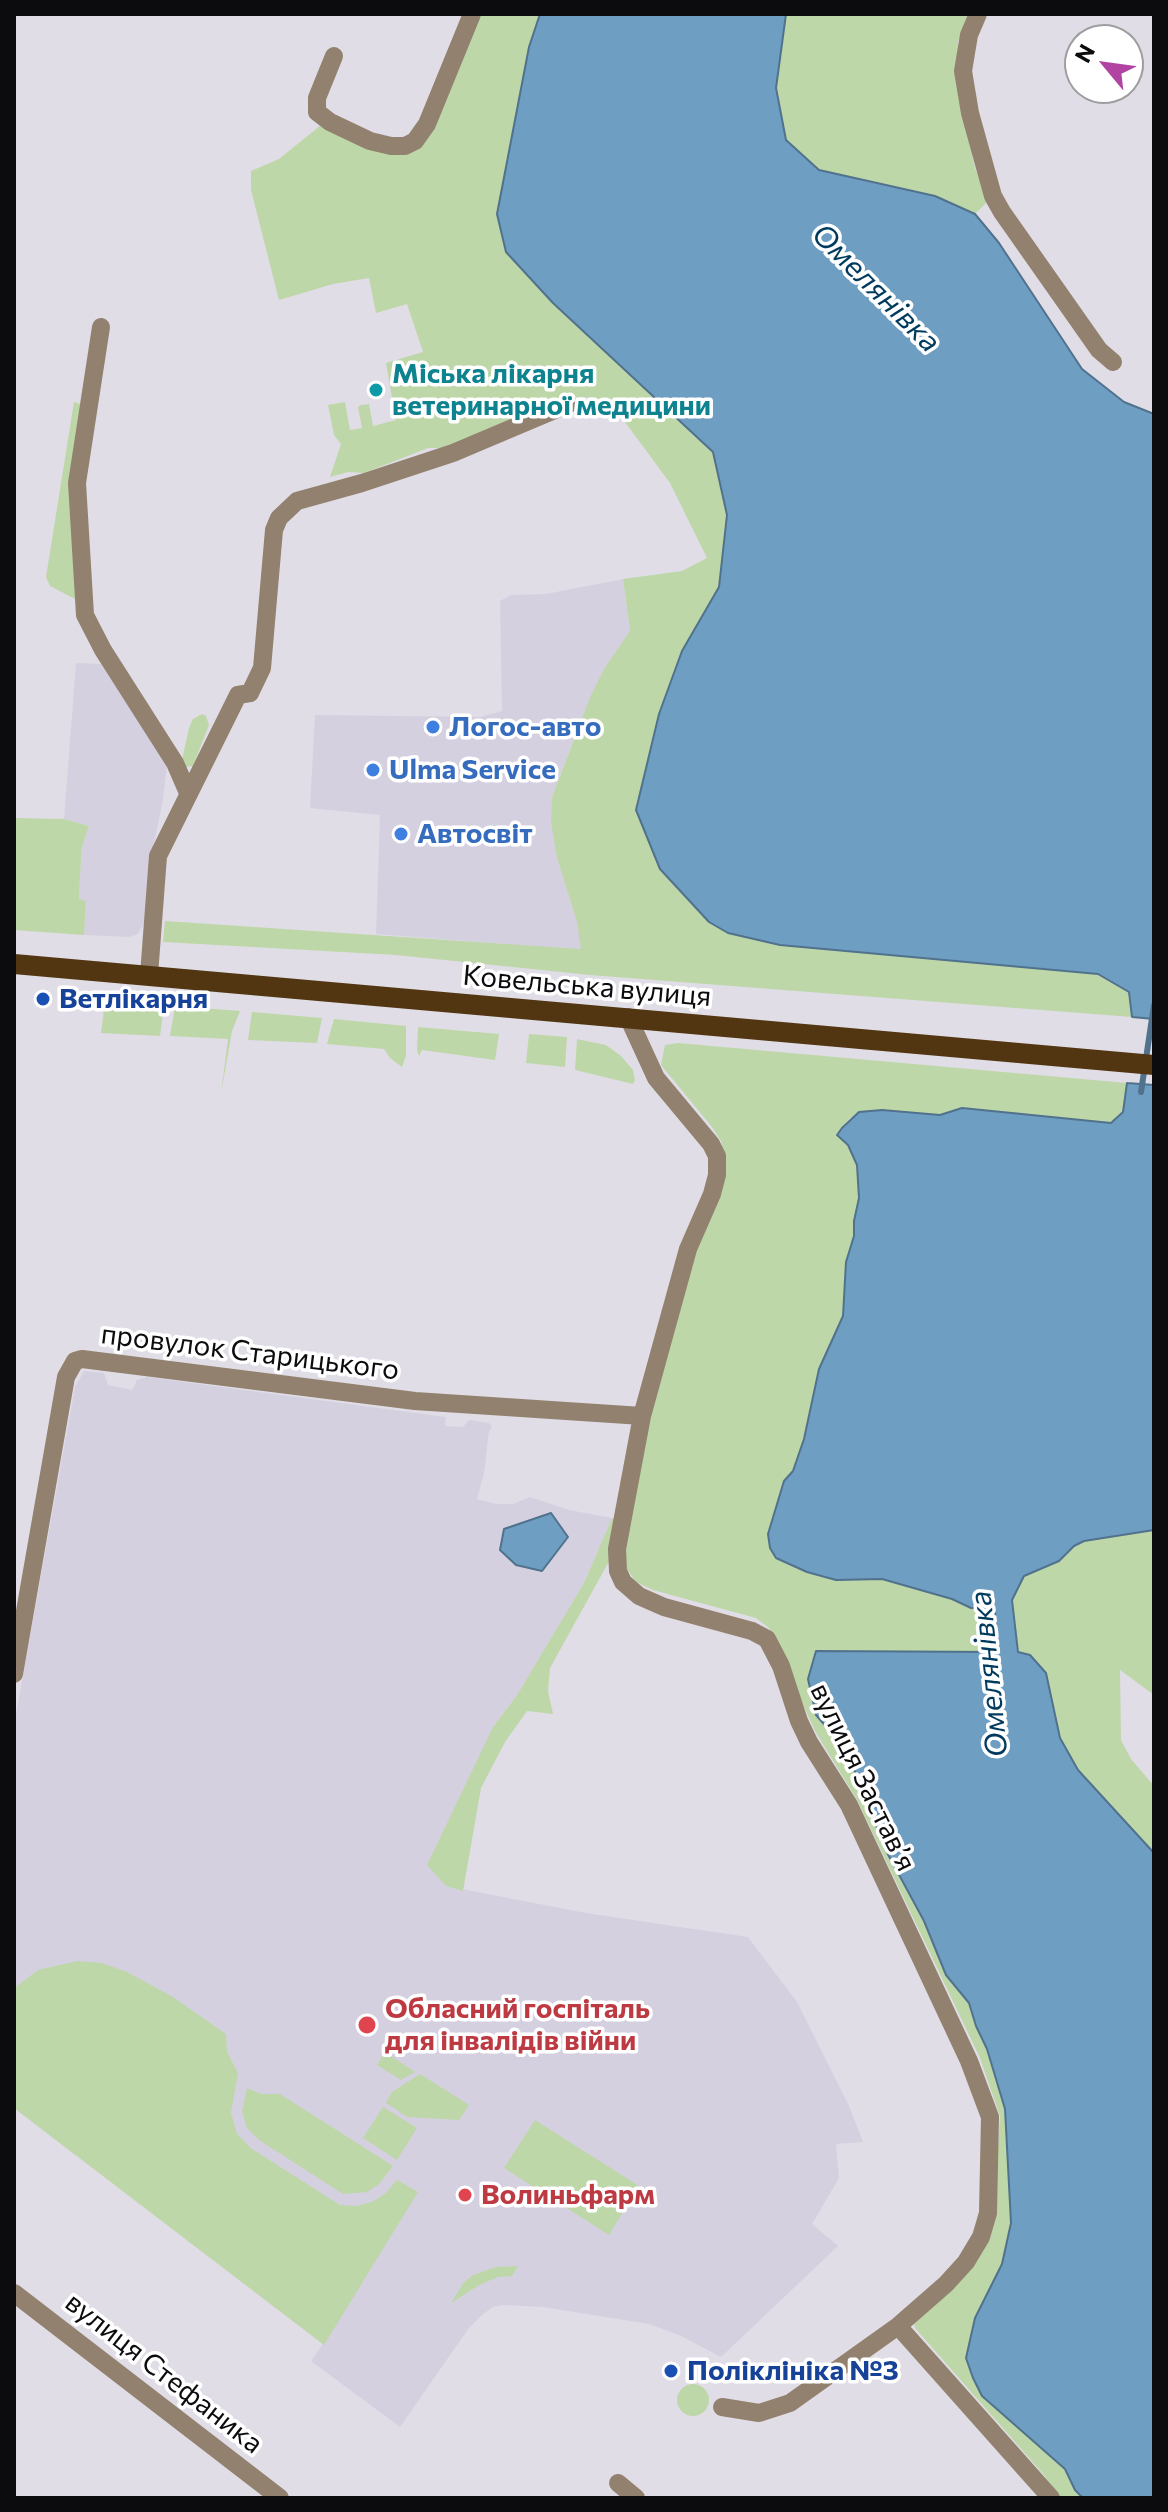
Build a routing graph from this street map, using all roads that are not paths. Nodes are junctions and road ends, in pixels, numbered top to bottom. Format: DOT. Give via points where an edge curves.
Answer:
graph roads {
  1 [pos="472,14"];
  2 [pos="978,14"];
  3 [pos="334,56"];
  4 [pos="101,327"];
  5 [pos="1113,362"];
  6 [pos="569,404"];
  7 [pos="188,793"];
  8 [pos="14,964"];
  9 [pos="149,975"];
  10 [pos="628,1017"];
  11 [pos="1154,1065"];
  12 [pos="642,1416"];
  13 [pos="14,1674"];
  14 [pos="14,2293"];
  15 [pos="898,2326"];
  16 [pos="722,2407"];
  17 [pos="618,2483"];
  18 [pos="280,2498"];
  19 [pos="636,2498"];
  20 [pos="1051,2498"];
  1 -- 3 [label="street" via="427,124 405,146 370,141 317,112 317,98"];
  2 -- 5 [label="street" via="963,71 986,178 1002,212 1099,350"];
  4 -- 7 [label="street" via="77,483 85,615"];
  6 -- 7 [label="street" via="453,453 309,497 287,509 274,530 262,668 250,693 238,695"];
  7 -- 9 [label="street" via="158,856"];
  8 -- 9 [label="main road, Ковельська вулиця"];
  9 -- 10 [label="main road, Ковельська вулиця"];
  10 -- 11 [label="main road, Ковельська вулиця"];
  10 -- 12 [label="street, вулиця Заставʼя" via="656,1078 717,1156 712,1194 688,1249"];
  12 -- 13 [label="street, провулок Старицького" via="415,1401 75,1361 66,1377"];
  12 -- 15 [label="street, вулиця Заставʼя" via="617,1549 623,1582 664,1607 767,1639 799,1721 849,1805 964,2049 990,2117 988,2213 981,2237 946,2284"];
  14 -- 18 [label="street, вулиця Стефаника"];
  15 -- 16 [label="street, вулиця Заставʼя" via="790,2403 759,2413"];
  15 -- 20 [label="street"];
  17 -- 19 [label="street"];
}
